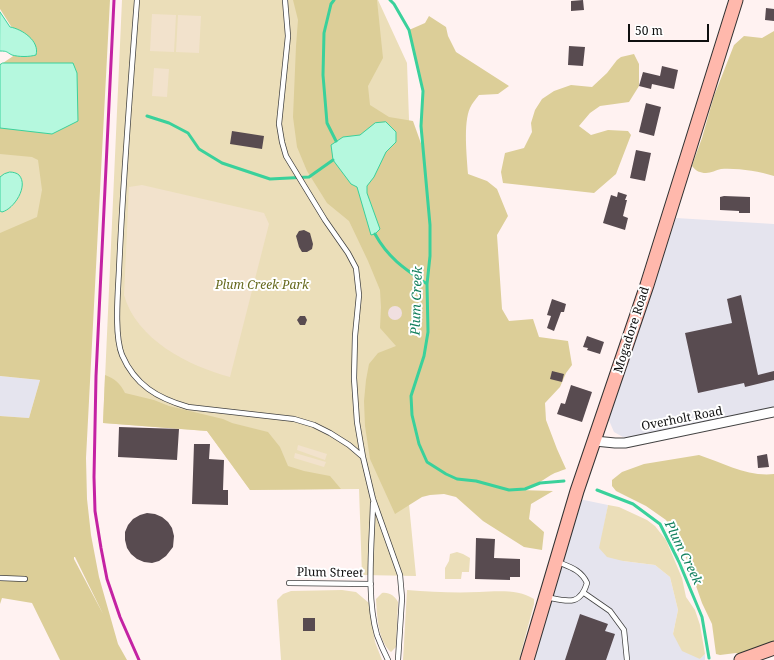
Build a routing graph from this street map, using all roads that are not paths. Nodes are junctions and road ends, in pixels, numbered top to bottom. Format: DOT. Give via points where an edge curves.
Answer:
graph roads {
  1 [pos="137,0"];
  2 [pos="285,0"];
  3 [pos="736,0"];
  4 [pos="774,412"];
  5 [pos="595,441"];
  6 [pos="363,456"];
  7 [pos="373,499"];
  8 [pos="556,561"];
  9 [pos="0,578"];
  10 [pos="25,579"];
  11 [pos="289,583"];
  12 [pos="371,584"];
  13 [pos="584,593"];
  14 [pos="546,597"];
  15 [pos="774,648"];
  16 [pos="388,660"];
  17 [pos="398,660"];
  18 [pos="527,660"];
  19 [pos="627,660"];
  20 [pos="741,660"];
  1 -- 6 [label="lane" via="121,208 118,343 122,354 136,378 145,387 172,402 188,407 294,419 330,433"];
  2 -- 6 [label="lane" via="288,36 279,124 282,142 286,156 356,268 359,295 354,378 357,422"];
  3 -- 5 [label="street, Mogadore Road" via="647,285"];
  4 -- 5 [label="street, Overholt Road" via="626,443"];
  5 -- 8 [label="street, Mogadore Road"];
  6 -- 7 [label="lane"];
  7 -- 12 [label="lane"];
  7 -- 17 [label="lane" via="400,575 402,598"];
  8 -- 13 [label="lane" via="583,575 587,583"];
  8 -- 14 [label="street, Mogadore Road"];
  9 -- 10 [label="lane"];
  11 -- 12 [label="lane, Plum Street"];
  12 -- 16 [label="lane" via="377,633"];
  13 -- 14 [label="lane" via="576,599 566,601"];
  13 -- 19 [label="lane" via="610,611 624,630"];
  14 -- 18 [label="street, Mogadore Road"];
  15 -- 20 [label="street"];
}
